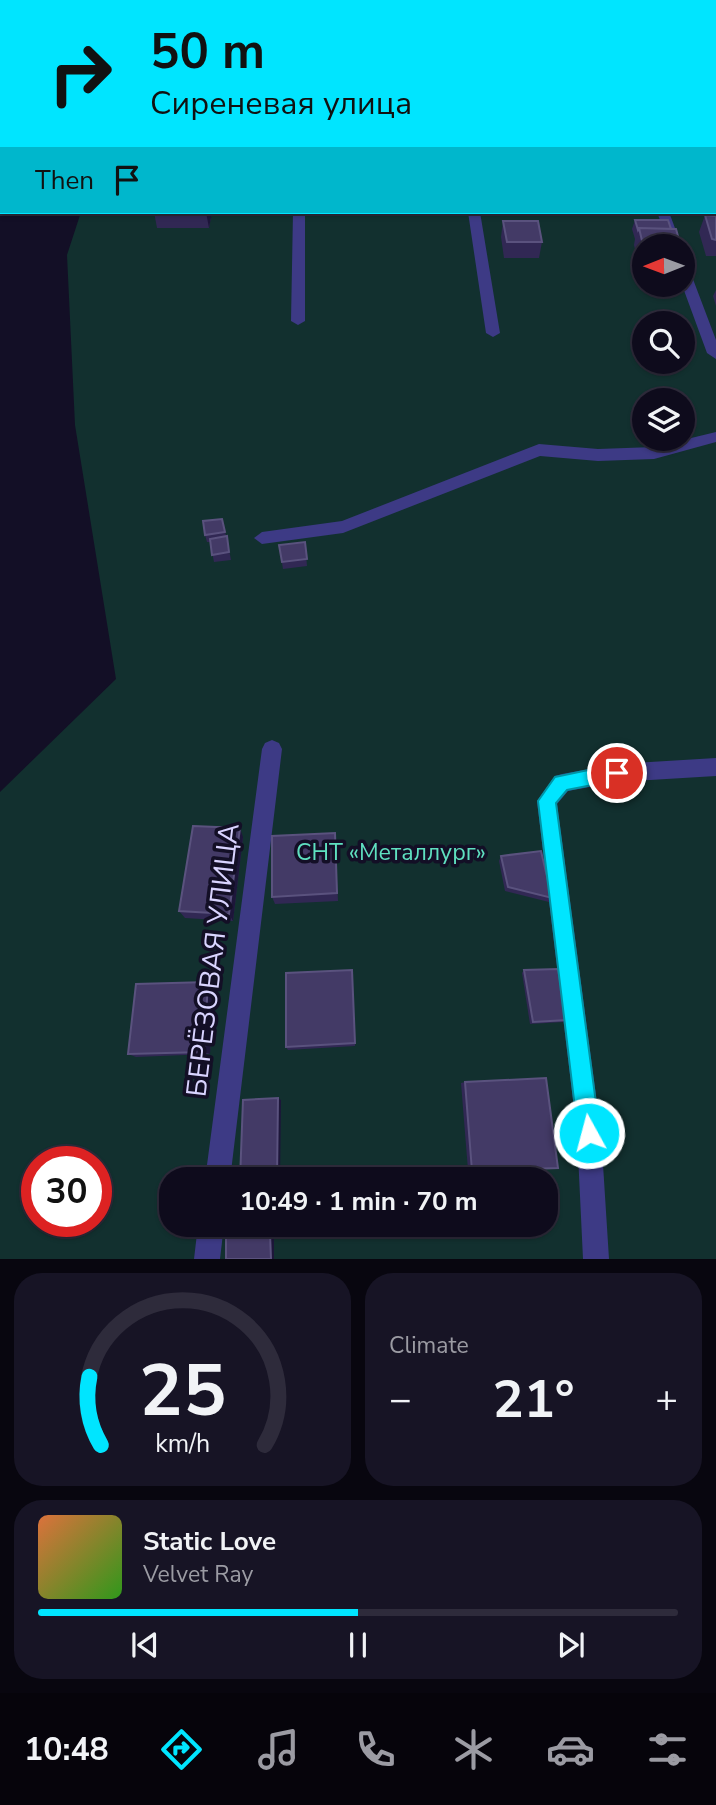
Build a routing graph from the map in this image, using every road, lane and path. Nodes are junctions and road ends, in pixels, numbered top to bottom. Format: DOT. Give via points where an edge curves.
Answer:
graph roads {
  1 [pos="299,214"];
  2 [pos="474,214"];
  3 [pos="664,214"];
  4 [pos="671,234"];
  5 [pos="694,298"];
  6 [pos="298,321"];
  7 [pos="493,333"];
  8 [pos="716,354"];
  9 [pos="716,437"];
  10 [pos="262,538"];
  11 [pos="272,749"];
  12 [pos="716,767"];
  13 [pos="219,1167"];
  14 [pos="210,1237"];
  15 [pos="207,1259"];
  16 [pos="596,1259"];
  1 -- 6 [label="street"];
  2 -- 7 [label="street"];
  3 -- 4 [label="street"];
  5 -- 8 [label="street"];
  9 -- 10 [label="street" via="654,453 539,450 343,527"];
  11 -- 13 [label="street, БЕРЁЗОВАЯ УЛИЦА"];
  12 -- 16 [label="street" via="617,773 562,783 547,801 589,1133"];
  14 -- 15 [label="street"];
}
